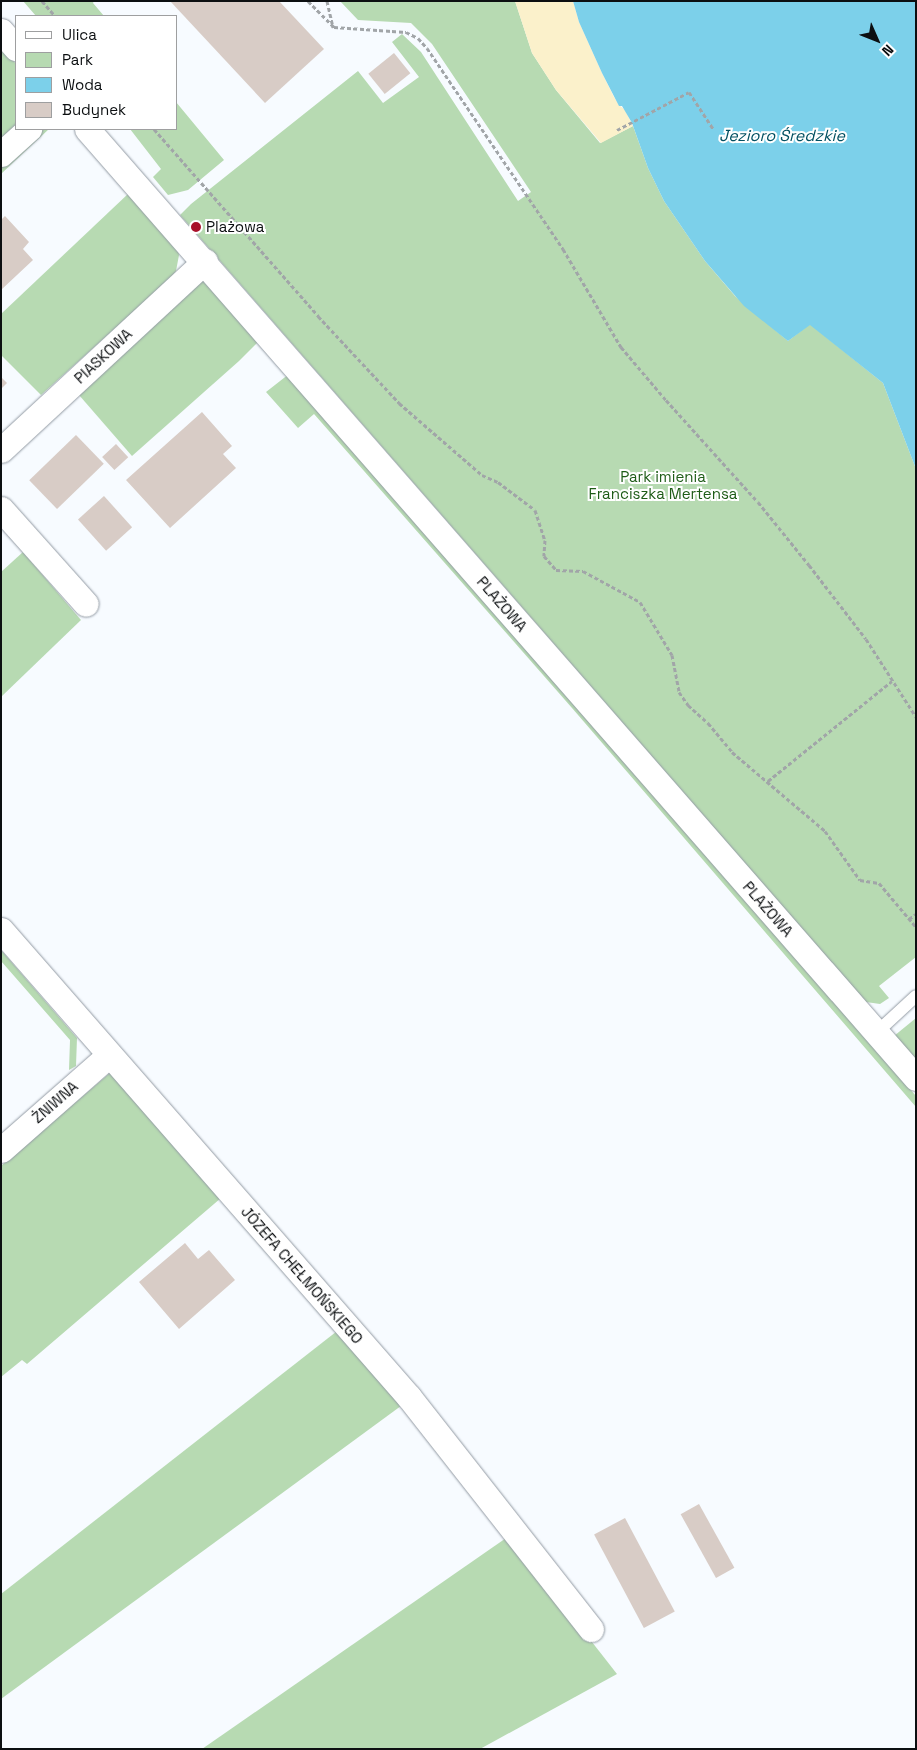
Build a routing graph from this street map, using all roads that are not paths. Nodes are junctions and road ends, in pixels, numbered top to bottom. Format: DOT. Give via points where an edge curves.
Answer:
graph roads {
  1 [pos="1,31"];
  2 [pos="15,47"];
  3 [pos="28,130"];
  4 [pos="89,130"];
  5 [pos="1,154"];
  6 [pos="205,261"];
  7 [pos="1,450"];
  8 [pos="1,509"];
  9 [pos="86,604"];
  10 [pos="1,930"];
  11 [pos="916,996"];
  12 [pos="876,1033"];
  13 [pos="109,1055"];
  14 [pos="916,1078"];
  15 [pos="1,1150"];
  16 [pos="591,1629"];
  1 -- 2 [label="street"];
  3 -- 5 [label="street"];
  4 -- 6 [label="street, PLAŻOWA"];
  6 -- 7 [label="street, PIASKOWA"];
  6 -- 12 [label="street, PLAŻOWA"];
  8 -- 9 [label="street"];
  10 -- 13 [label="street, JÓZEFA CHEŁMOŃSKIEGO"];
  11 -- 12 [label="lane"];
  12 -- 14 [label="street, PLAŻOWA"];
  13 -- 15 [label="street, ŻNIWNA"];
  13 -- 16 [label="street, JÓZEFA CHEŁMOŃSKIEGO" via="410,1397"];
}
